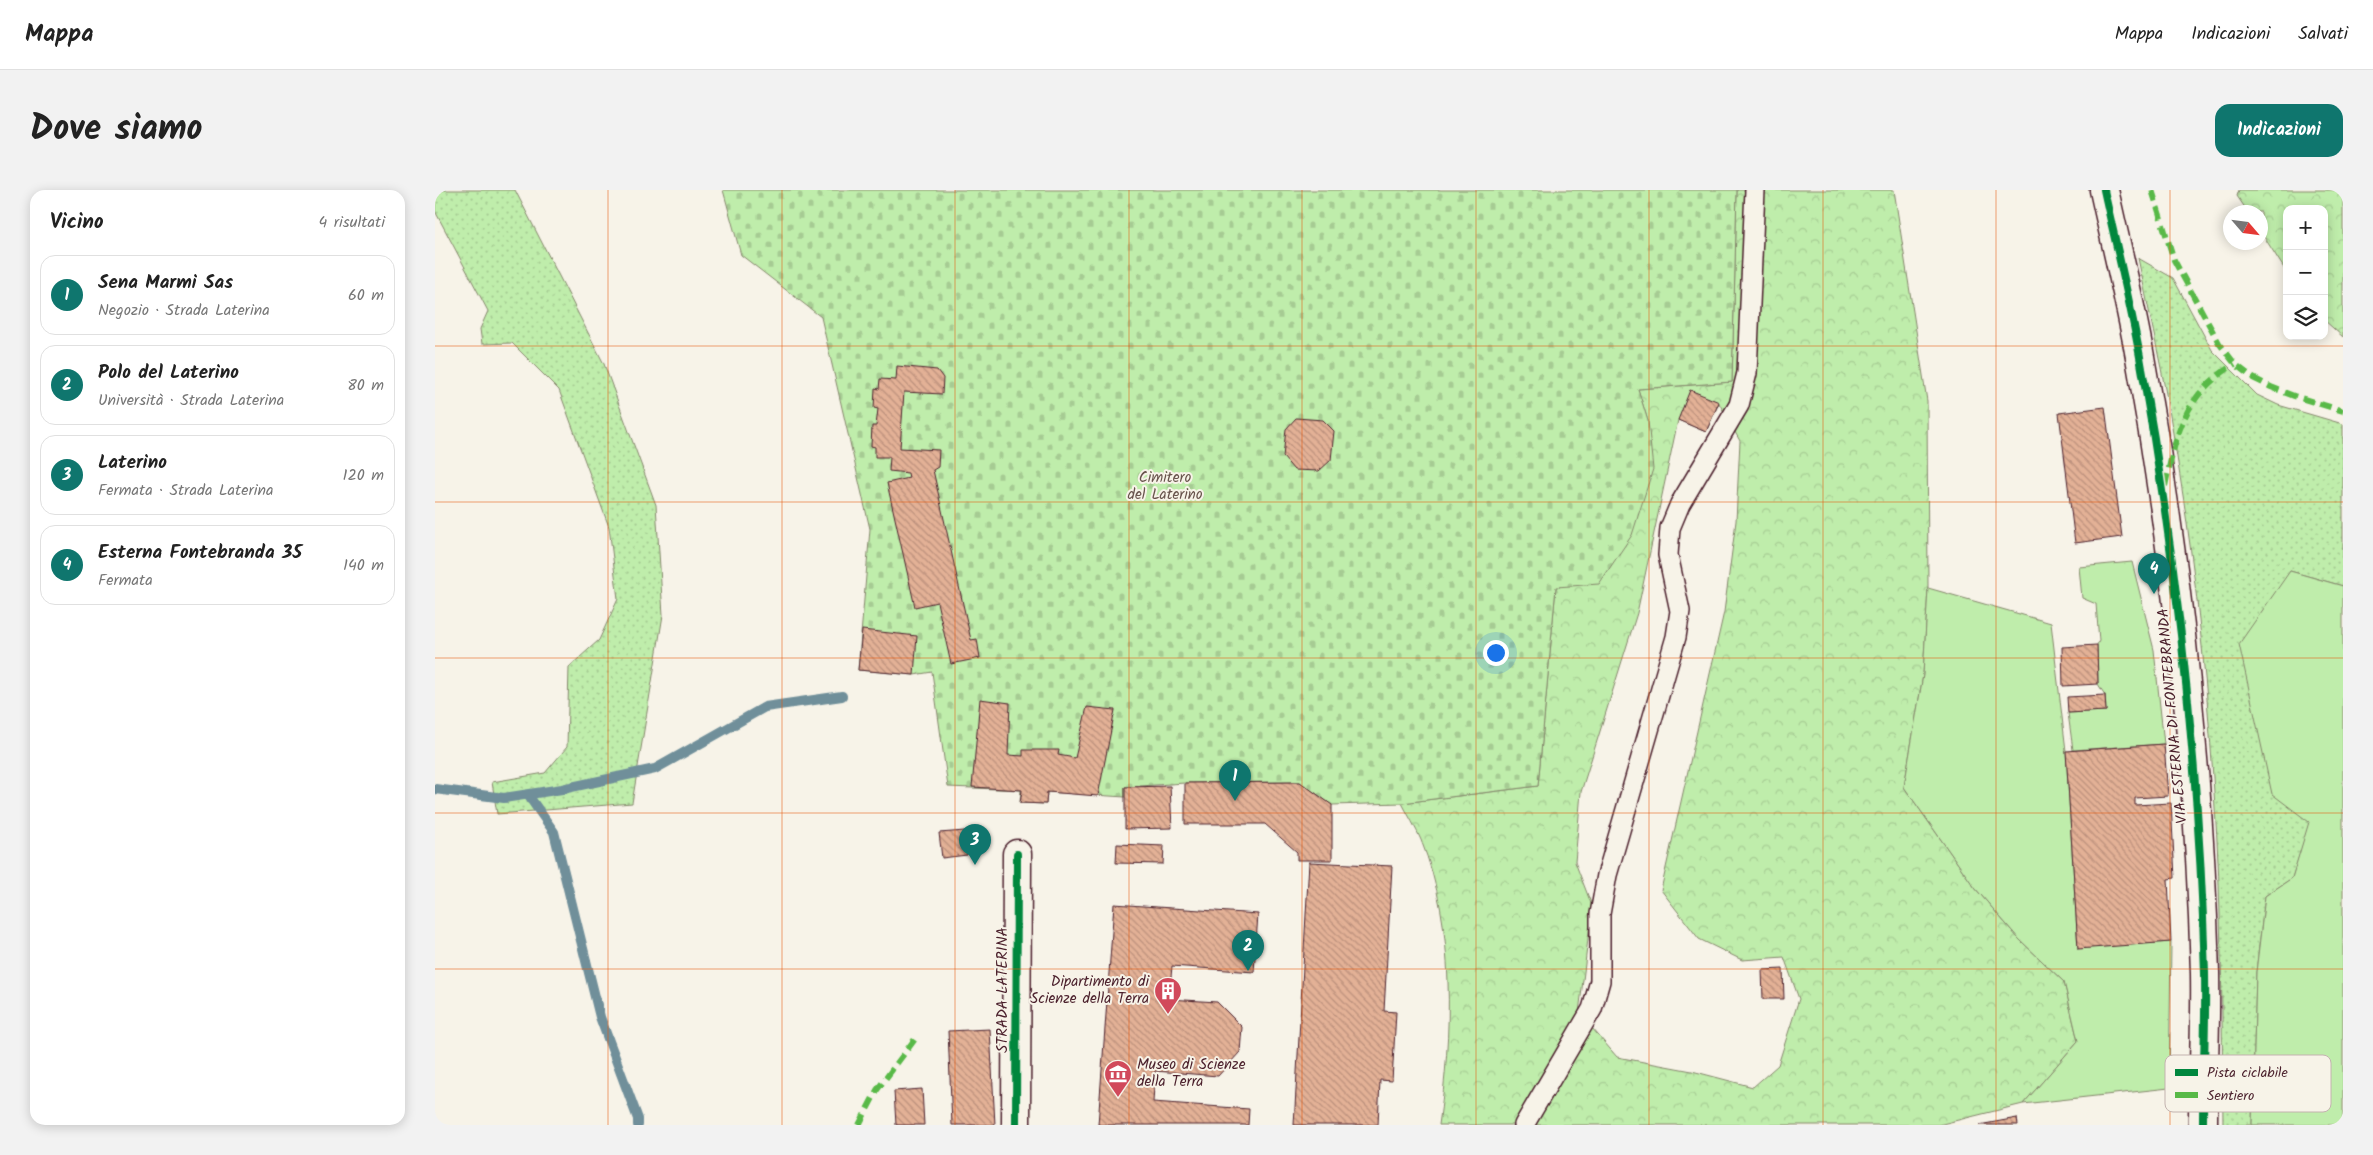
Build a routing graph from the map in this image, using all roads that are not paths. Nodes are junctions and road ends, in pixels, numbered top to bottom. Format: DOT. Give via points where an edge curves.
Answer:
graph roads {
  1 [pos="1755,190"];
  2 [pos="2104,190"];
  3 [pos="1017,854"];
  4 [pos="2204,1055"];
  5 [pos="2203,1112"];
  6 [pos="1016,1125"];
  7 [pos="1524,1125"];
  8 [pos="2203,1125"];
  1 -- 7 [label="lane" via="1747,373 1739,406 1680,504 1670,528 1668,555 1680,611 1676,637 1607,875 1600,914 1600,981 1592,1010"];
  2 -- 4 [label="street, VIA ESTERNA DI FONTEBRANDA" via="2140,356 2167,522 2182,649 2202,902"];
  3 -- 6 [label="street, STRADA LATERINA"];
  5 -- 8 [label="street, VIA ESTERNA DI FONTEBRANDA"];
}
